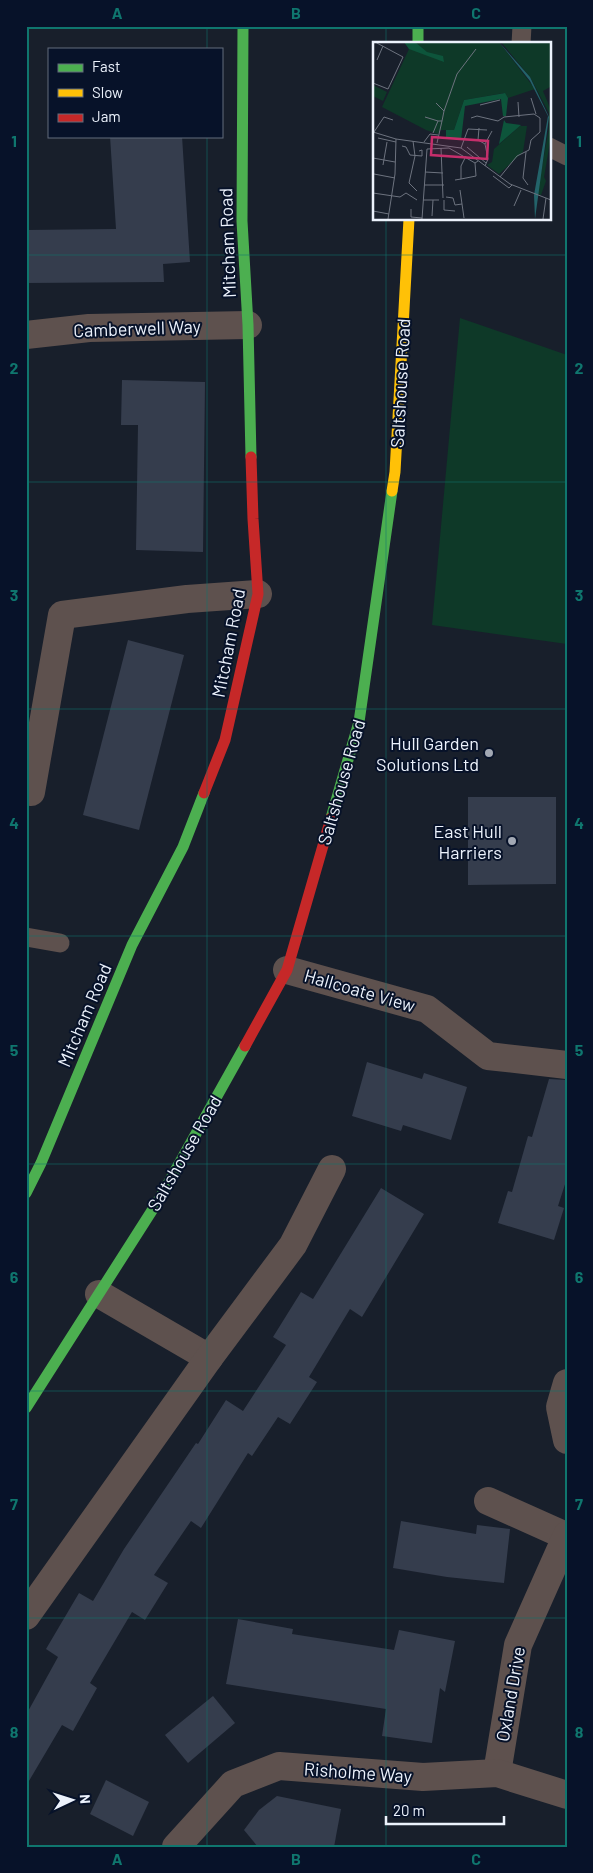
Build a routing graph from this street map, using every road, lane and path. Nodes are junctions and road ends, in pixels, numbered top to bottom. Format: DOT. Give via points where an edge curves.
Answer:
graph roads {
  1 [pos="243,26"];
  2 [pos="418,26"];
  3 [pos="522,26"];
  4 [pos="418,42"];
  5 [pos="521,42"];
  6 [pos="550,148"];
  7 [pos="567,156"];
  8 [pos="409,220"];
  9 [pos="248,325"];
  10 [pos="26,336"];
  11 [pos="258,594"];
  12 [pos="31,792"];
  13 [pos="26,937"];
  14 [pos="60,943"];
  15 [pos="287,970"];
  16 [pos="567,1065"];
  17 [pos="34,1159"];
  18 [pos="332,1169"];
  19 [pos="26,1193"];
  20 [pos="99,1294"];
  21 [pos="208,1358"];
  22 [pos="567,1383"];
  23 [pos="26,1408"];
  24 [pos="567,1440"];
  25 [pos="488,1501"];
  26 [pos="566,1535"];
  27 [pos="26,1616"];
  28 [pos="497,1772"];
  29 [pos="567,1795"];
  30 [pos="176,1847"];
  1 -- 9 [label="main road, Mitcham Road" via="242,221"];
  2 -- 4 [label="main road"];
  3 -- 5 [label="lane"];
  6 -- 7 [label="lane"];
  8 -- 15 [label="main road, Saltshouse Road" via="395,472 359,722"];
  9 -- 10 [label="street, Camberwell Way" via="89,328"];
  9 -- 11 [label="main road, Mitcham Road"];
  11 -- 12 [label="street" via="187,599 62,615"];
  11 -- 17 [label="main road, Mitcham Road" via="225,740 183,847 132,946"];
  13 -- 14 [label="lane"];
  15 -- 16 [label="street, Hallcoate View" via="427,1009 488,1056"];
  15 -- 20 [label="main road, Saltshouse Road" via="160,1198"];
  17 -- 19 [label="main road, Mitcham Road"];
  18 -- 21 [label="street" via="293,1245"];
  20 -- 21 [label="street"];
  20 -- 23 [label="main road, Saltshouse Road"];
  21 -- 27 [label="street"];
  22 -- 24 [label="street" via="560,1407"];
  25 -- 26 [label="street, Oxland Drive"];
  26 -- 28 [label="street, Oxland Drive" via="518,1645"];
  28 -- 29 [label="street, Risholme Way"];
  28 -- 30 [label="street, Risholme Way" via="423,1777 279,1766 233,1784"];
}
